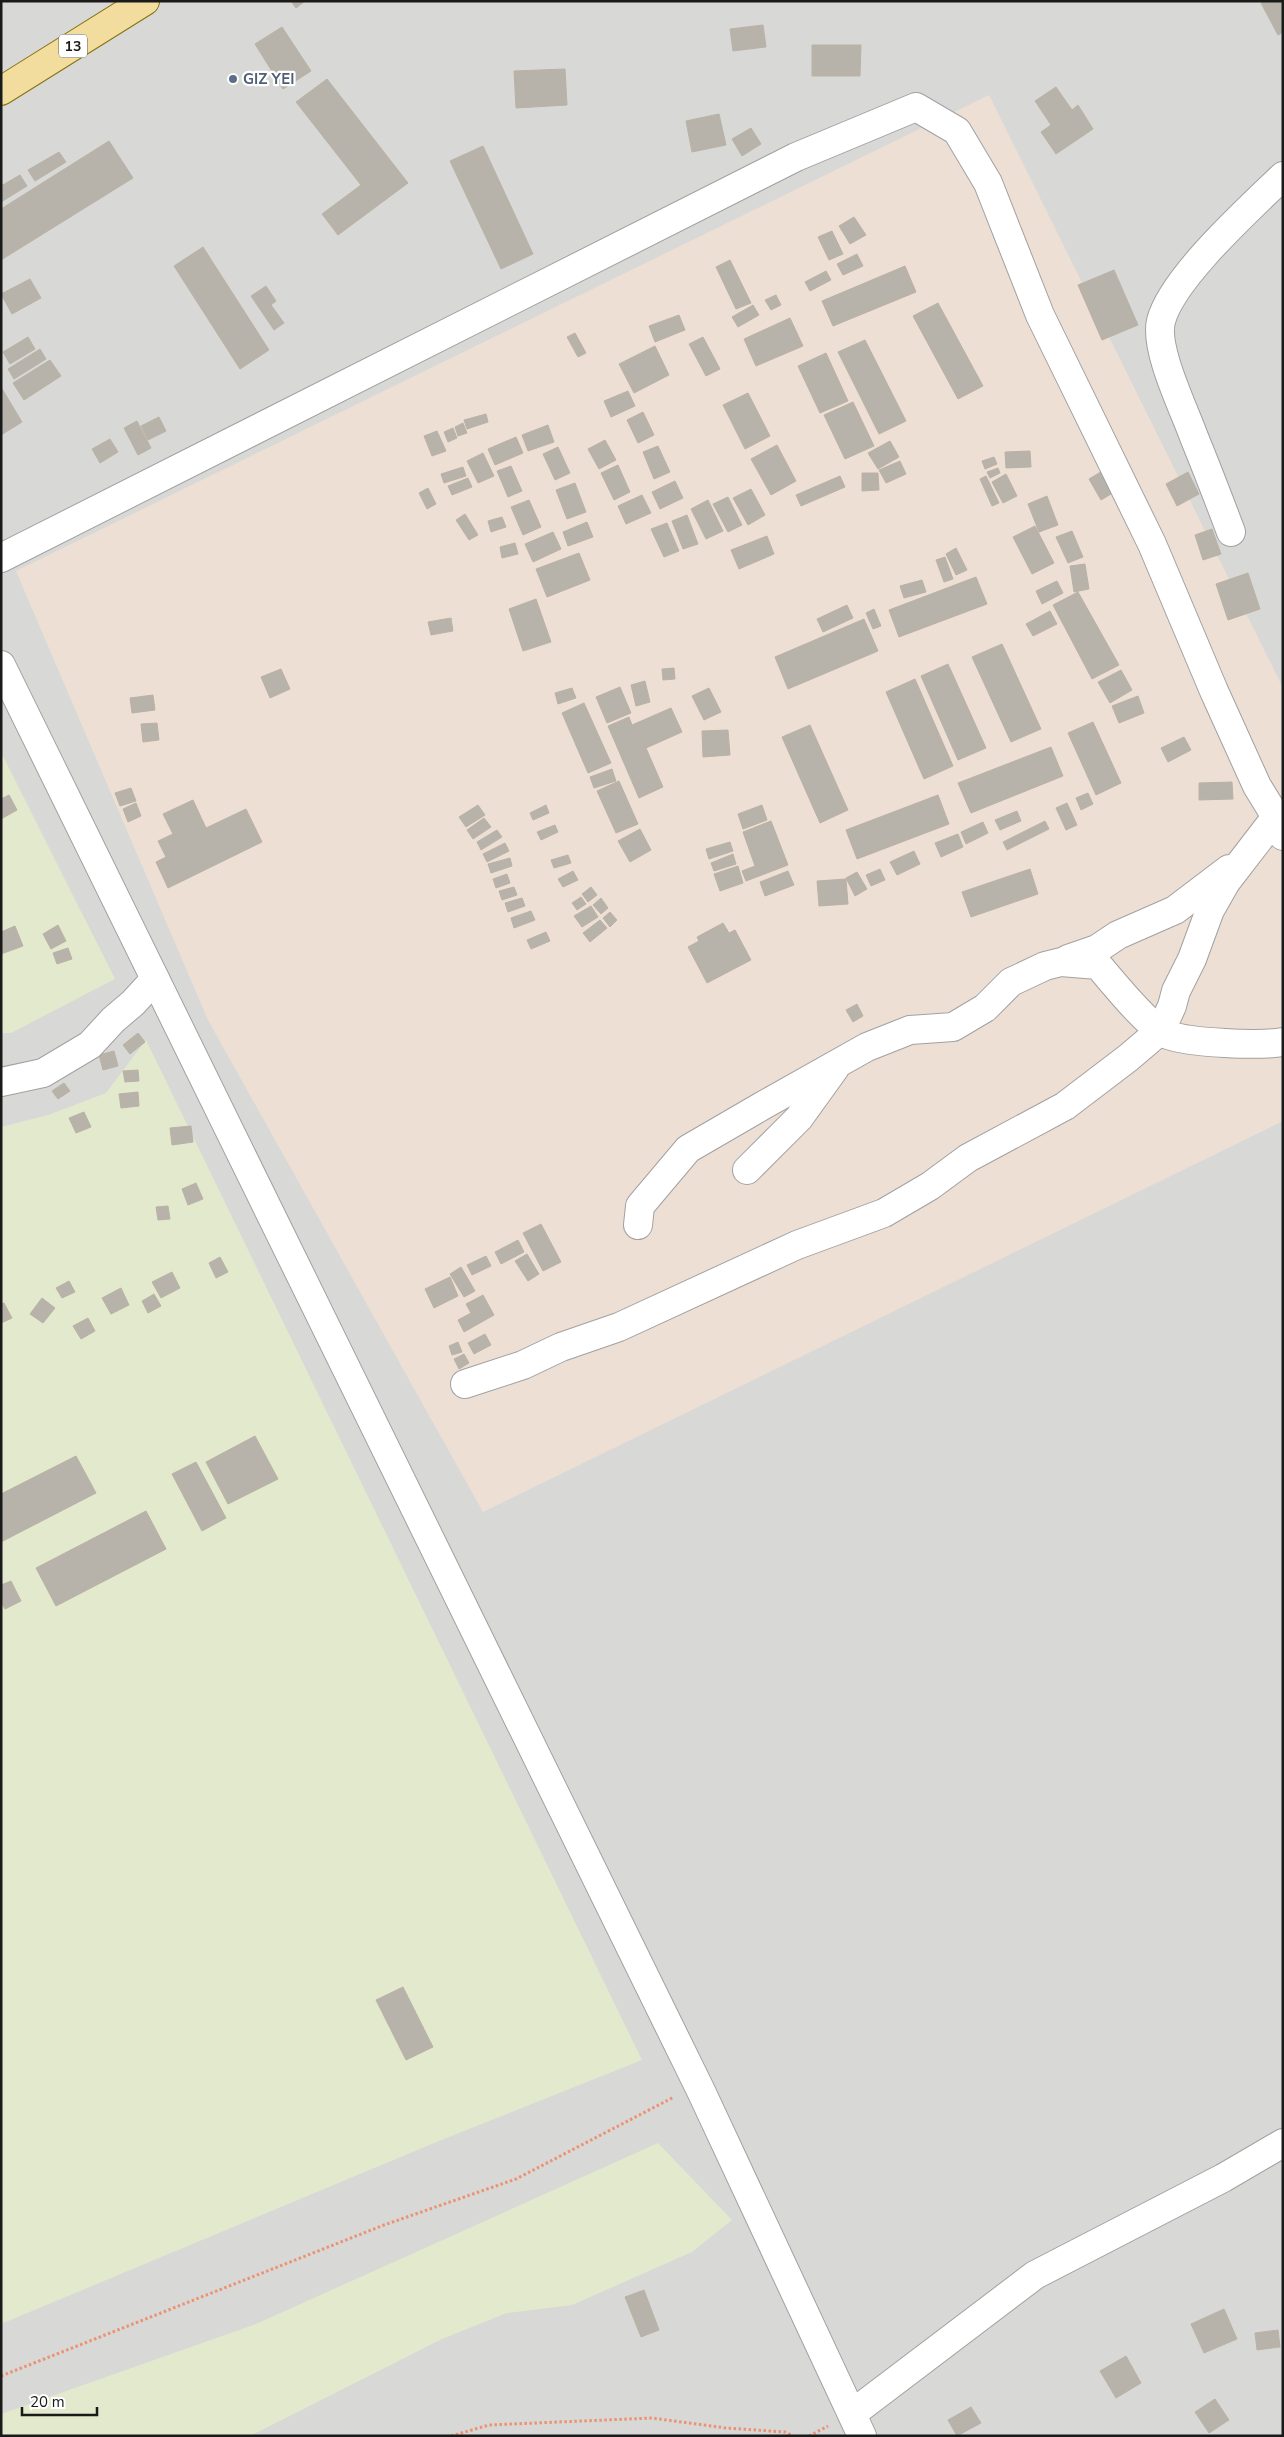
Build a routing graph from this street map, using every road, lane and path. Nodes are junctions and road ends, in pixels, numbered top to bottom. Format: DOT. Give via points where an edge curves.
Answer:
graph roads {
  1 [pos="145,1"];
  2 [pos="1,91"];
  3 [pos="1283,176"];
  4 [pos="1231,532"];
  5 [pos="1,558"];
  6 [pos="1,665"];
  7 [pos="1279,826"];
  8 [pos="1241,861"];
  9 [pos="1061,962"];
  10 [pos="155,979"];
  11 [pos="1161,1030"];
  12 [pos="1283,1042"];
  13 [pos="839,1062"];
  14 [pos="1,1082"];
  15 [pos="747,1170"];
  16 [pos="638,1225"];
  17 [pos="465,1384"];
  18 [pos="701,2091"];
  19 [pos="1283,2143"];
  20 [pos="1,2376"];
  21 [pos="857,2424"];
  22 [pos="451,2436"];
  23 [pos="794,2436"];
  1 -- 2 [label="main road, 13"];
  3 -- 4 [label="street" via="1176,289 1161,322 1164,354 1172,383"];
  5 -- 7 [label="street" via="796,156 916,107 957,131 988,183 1040,315 1152,544 1257,786"];
  6 -- 10 [label="street"];
  7 -- 8 [label="street"];
  8 -- 9 [label="street" via="1175,910 1118,934 1097,950"];
  8 -- 11 [label="street" via="1210,910"];
  9 -- 11 [label="street" via="1098,965 1141,1014"];
  9 -- 13 [label="street" via="1011,982 985,1008 953,1027 910,1030"];
  10 -- 14 [label="street" via="90,1045 43,1073"];
  10 -- 18 [label="street"];
  11 -- 12 [label="street" via="1168,1035 1218,1043"];
  11 -- 17 [label="street" via="1065,1106 968,1158 930,1186 884,1212 797,1245 619,1328"];
  13 -- 15 [label="street" via="799,1118"];
  13 -- 16 [label="street" via="688,1149 640,1206"];
  18 -- 20 [label="path" via="680,2094 516,2178 375,2228"];
  18 -- 21 [label="street"];
  19 -- 21 [label="street" via="1223,2178 1035,2275"];
  22 -- 23 [label="path" via="489,2426 652,2418 785,2432"];
}
